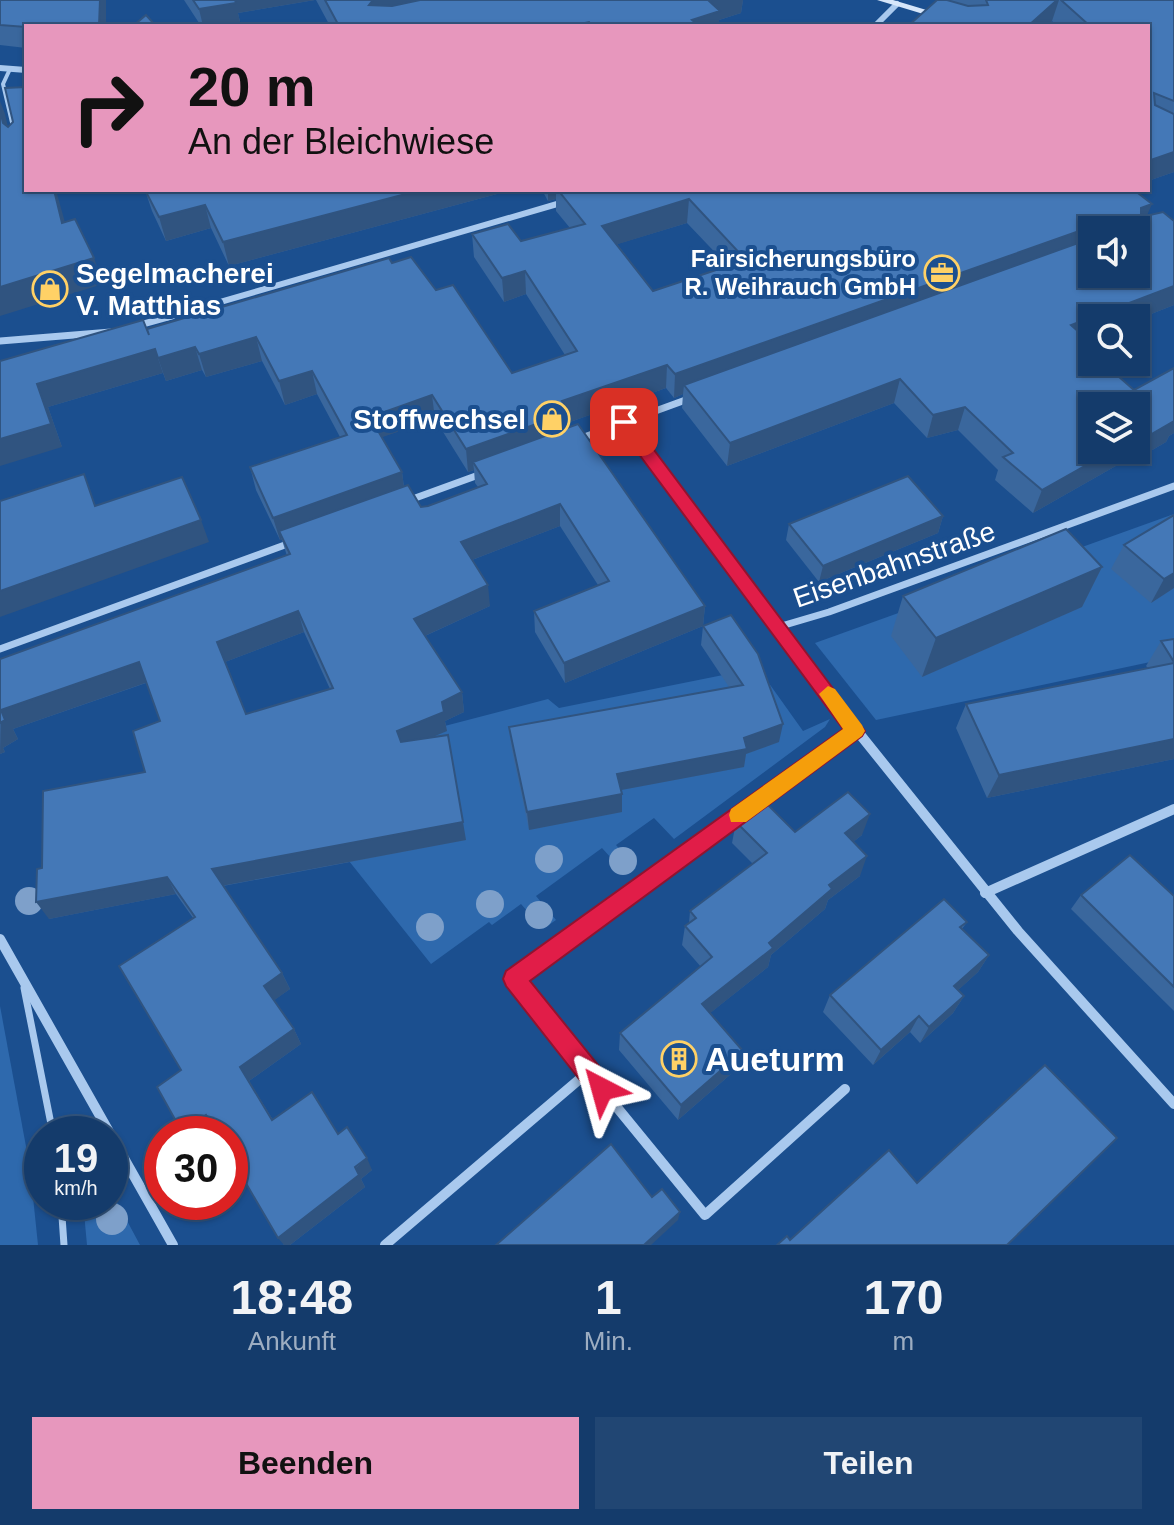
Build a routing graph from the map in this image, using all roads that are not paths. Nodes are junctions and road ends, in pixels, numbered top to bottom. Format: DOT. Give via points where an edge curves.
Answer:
graph roads {
  1 [pos="882,0"];
  2 [pos="897,4"];
  3 [pos="877,24"];
  4 [pos="968,24"];
  5 [pos="5,69"];
  6 [pos="2,85"];
  7 [pos="15,135"];
  8 [pos="569,201"];
  9 [pos="0,341"];
  10 [pos="694,397"];
  11 [pos="624,422"];
  12 [pos="565,444"];
  13 [pos="490,471"];
  14 [pos="1174,486"];
  15 [pos="401,503"];
  16 [pos="297,541"];
  17 [pos="778,627"];
  18 [pos="0,649"];
  19 [pos="855,731"];
  20 [pos="1174,809"];
  21 [pos="985,893"];
  22 [pos="0,939"];
  23 [pos="22,978"];
  24 [pos="588,1072"];
  25 [pos="845,1089"];
  26 [pos="1174,1104"];
  27 [pos="49,1116"];
  28 [pos="62,1220"];
  29 [pos="64,1245"];
  30 [pos="173,1245"];
  31 [pos="385,1245"];
  1 -- 2 [label="main road"];
  2 -- 3 [label="street"];
  2 -- 4 [label="main road"];
  5 -- 6 [label="lane"];
  6 -- 7 [label="lane"];
  8 -- 9 [label="street" via="138,326"];
  10 -- 11 [label="street"];
  11 -- 12 [label="street"];
  11 -- 17 [label="street, Eisenbahnstraße"];
  13 -- 15 [label="street"];
  14 -- 17 [label="street, Eisenbahnstraße"];
  16 -- 18 [label="street"];
  17 -- 19 [label="street"];
  19 -- 21 [label="street"];
  19 -- 24 [label="street" via="514,979"];
  20 -- 21 [label="street"];
  21 -- 26 [label="street" via="1072,997"];
  22 -- 23 [label="street"];
  23 -- 27 [label="lane"];
  23 -- 30 [label="street"];
  24 -- 25 [label="street" via="705,1215"];
  24 -- 31 [label="street"];
  28 -- 29 [label="lane"];
}
